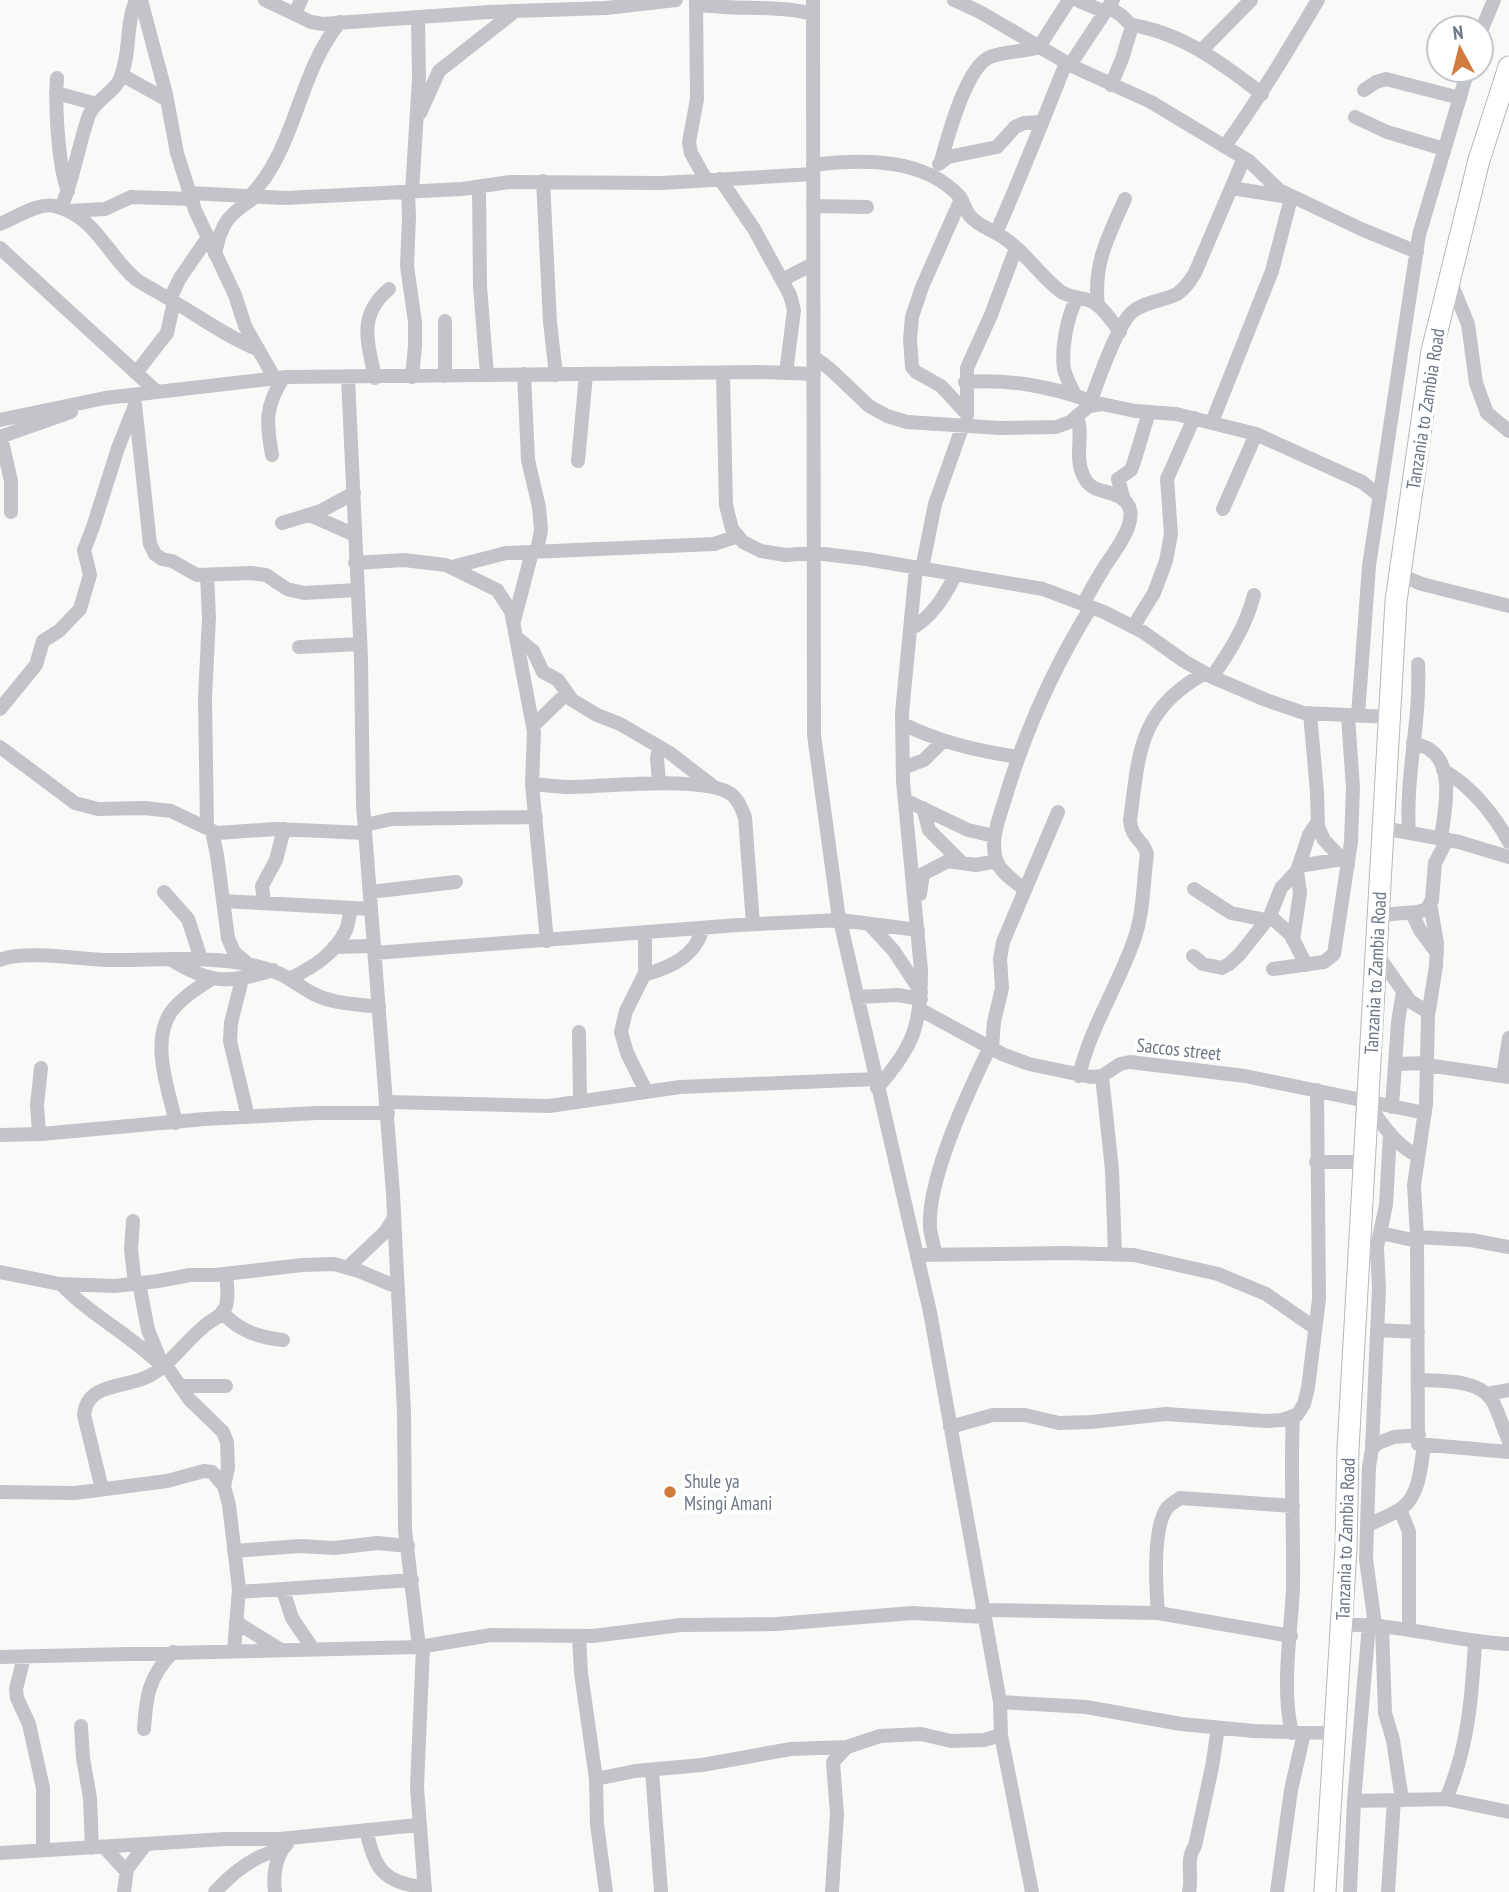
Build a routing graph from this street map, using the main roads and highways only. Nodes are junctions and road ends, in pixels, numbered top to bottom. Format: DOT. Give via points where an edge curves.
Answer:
graph roads {
  1 [pos="1509,67"];
  2 [pos="1503,108"];
  3 [pos="1325,1892"];
  1 -- 2 [label="highway, Tanzania to Zambia Road"];
  2 -- 3 [label="highway, Tanzania to Zambia Road" via="1479,160 1449,277 1424,401 1400,575"];
}
